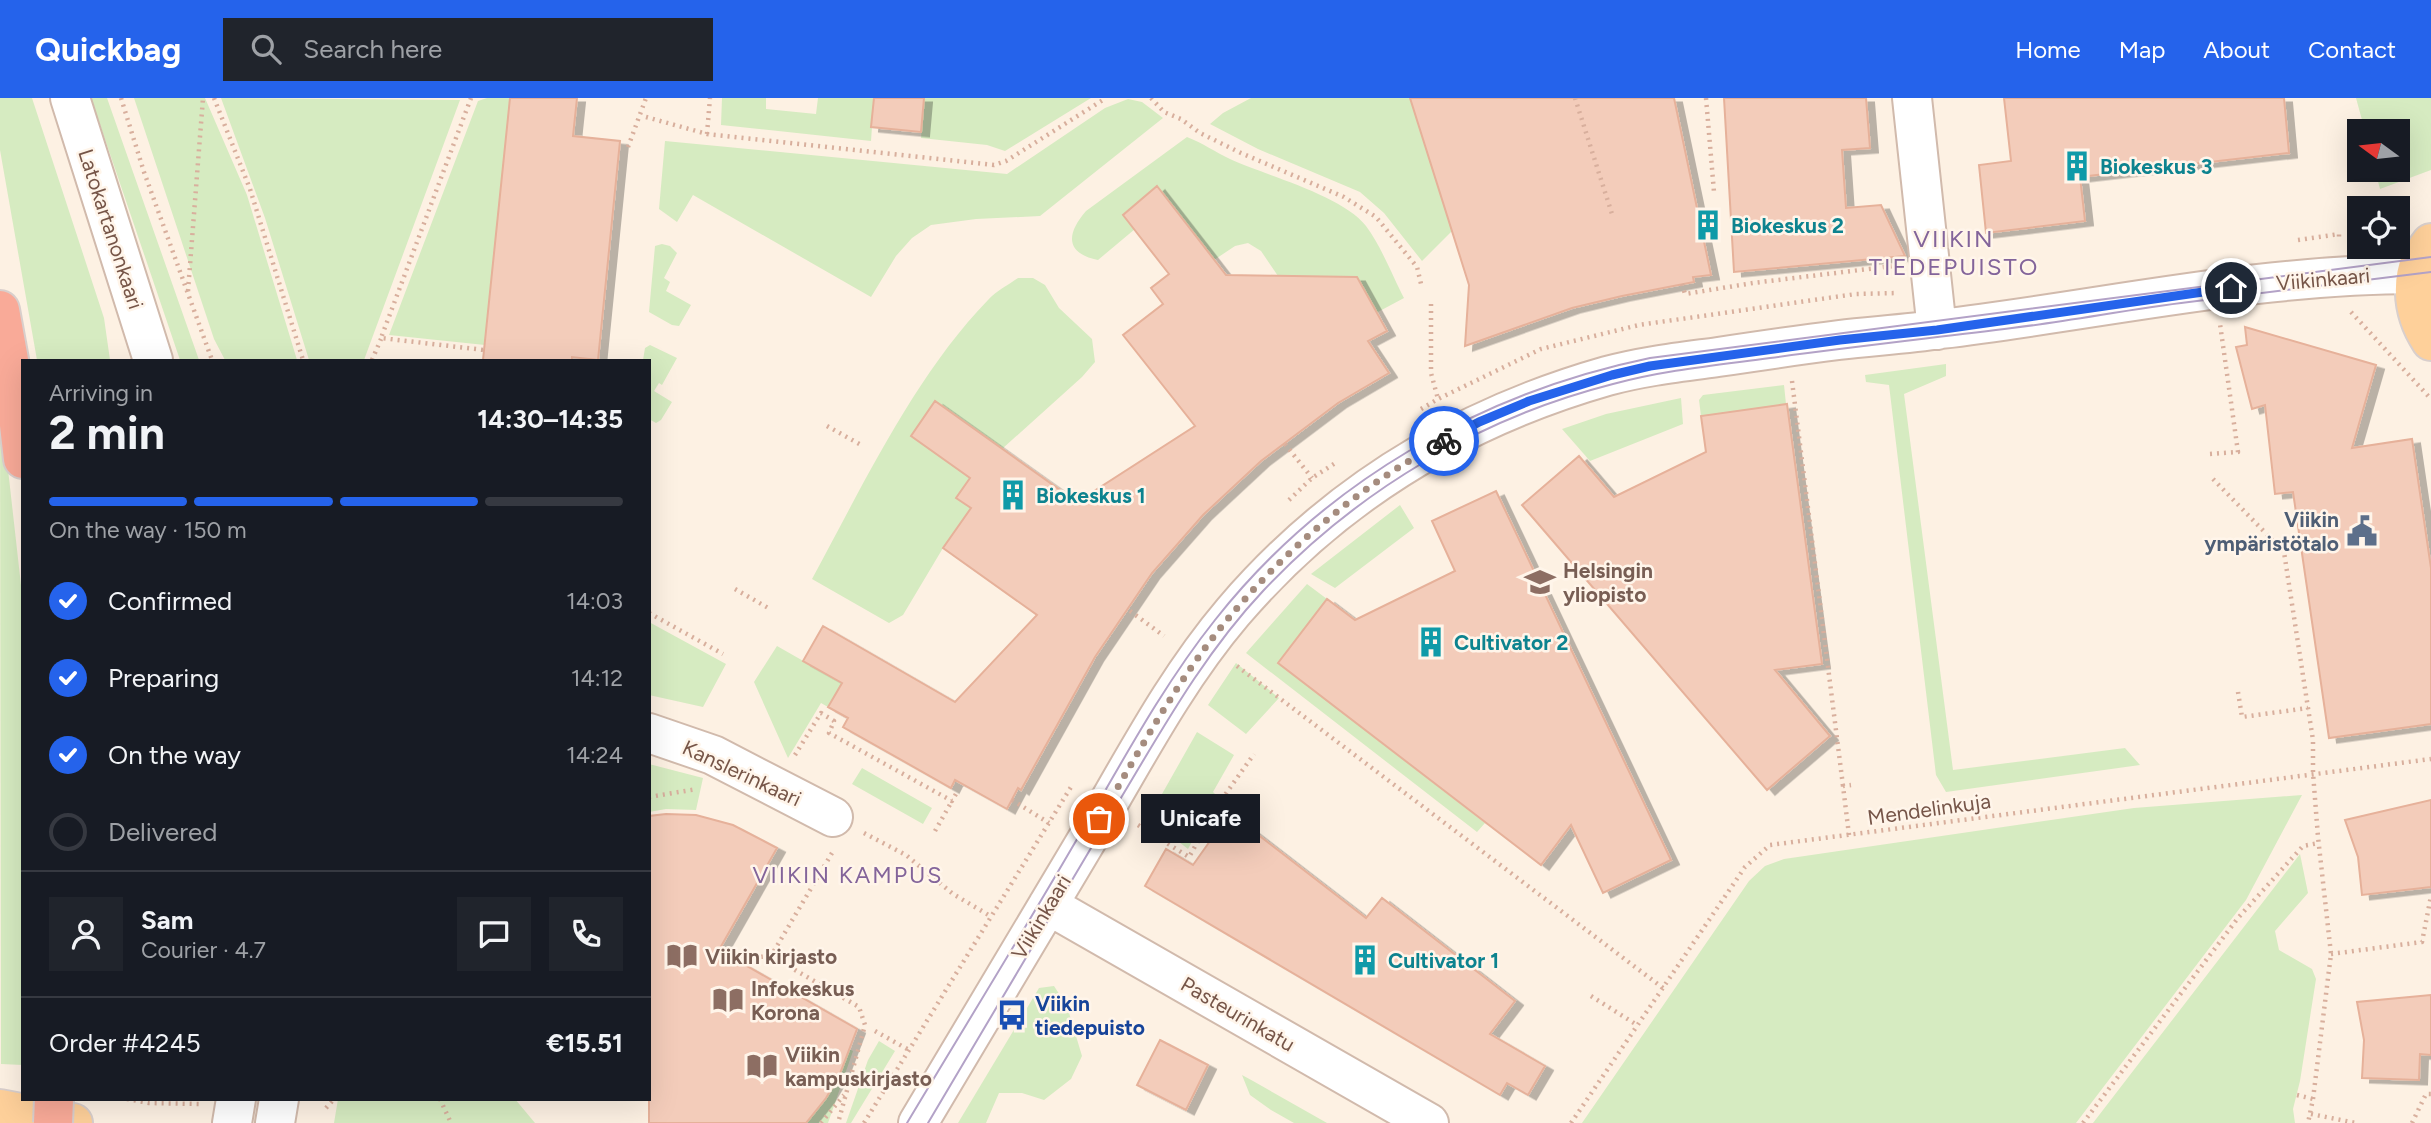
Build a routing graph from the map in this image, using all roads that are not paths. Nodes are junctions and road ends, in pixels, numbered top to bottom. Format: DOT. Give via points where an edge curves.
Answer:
graph roads {
  1 [pos="70,98"];
  2 [pos="1912,98"];
  3 [pos="2423,258"];
  4 [pos="0,310"];
  5 [pos="1937,330"];
  6 [pos="2431,341"];
  7 [pos="153,359"];
  8 [pos="21,442"];
  9 [pos="651,734"];
  10 [pos="840,821"];
  11 [pos="1048,905"];
  12 [pos="54,1101"];
  13 [pos="236,1101"];
  14 [pos="279,1101"];
  15 [pos="0,1109"];
  16 [pos="53,1123"];
  17 [pos="73,1123"];
  18 [pos="232,1123"];
  19 [pos="275,1123"];
  20 [pos="918,1123"];
  21 [pos="1429,1123"];
  1 -- 7 [label="street, Latokartanonkaari"];
  2 -- 5 [label="street"];
  3 -- 5 [label="street, Viikinkaari" via="2341,275"];
  3 -- 6 [label="main road" via="2415,304"];
  4 -- 8 [label="highway"];
  5 -- 11 [label="street, Viikinkaari" via="1650,366 1612,375 1479,422 1391,473 1305,538 1231,615 1170,699"];
  9 -- 10 [label="street, Kanslerinkaari" via="713,755"];
  11 -- 20 [label="street, Viikinkaari"];
  11 -- 21 [label="street, Pasteurinkatu"];
  12 -- 16 [label="highway, bridge"];
  13 -- 18 [label="street"];
  14 -- 19 [label="street"];
  15 -- 17 [label="main road"];
}
